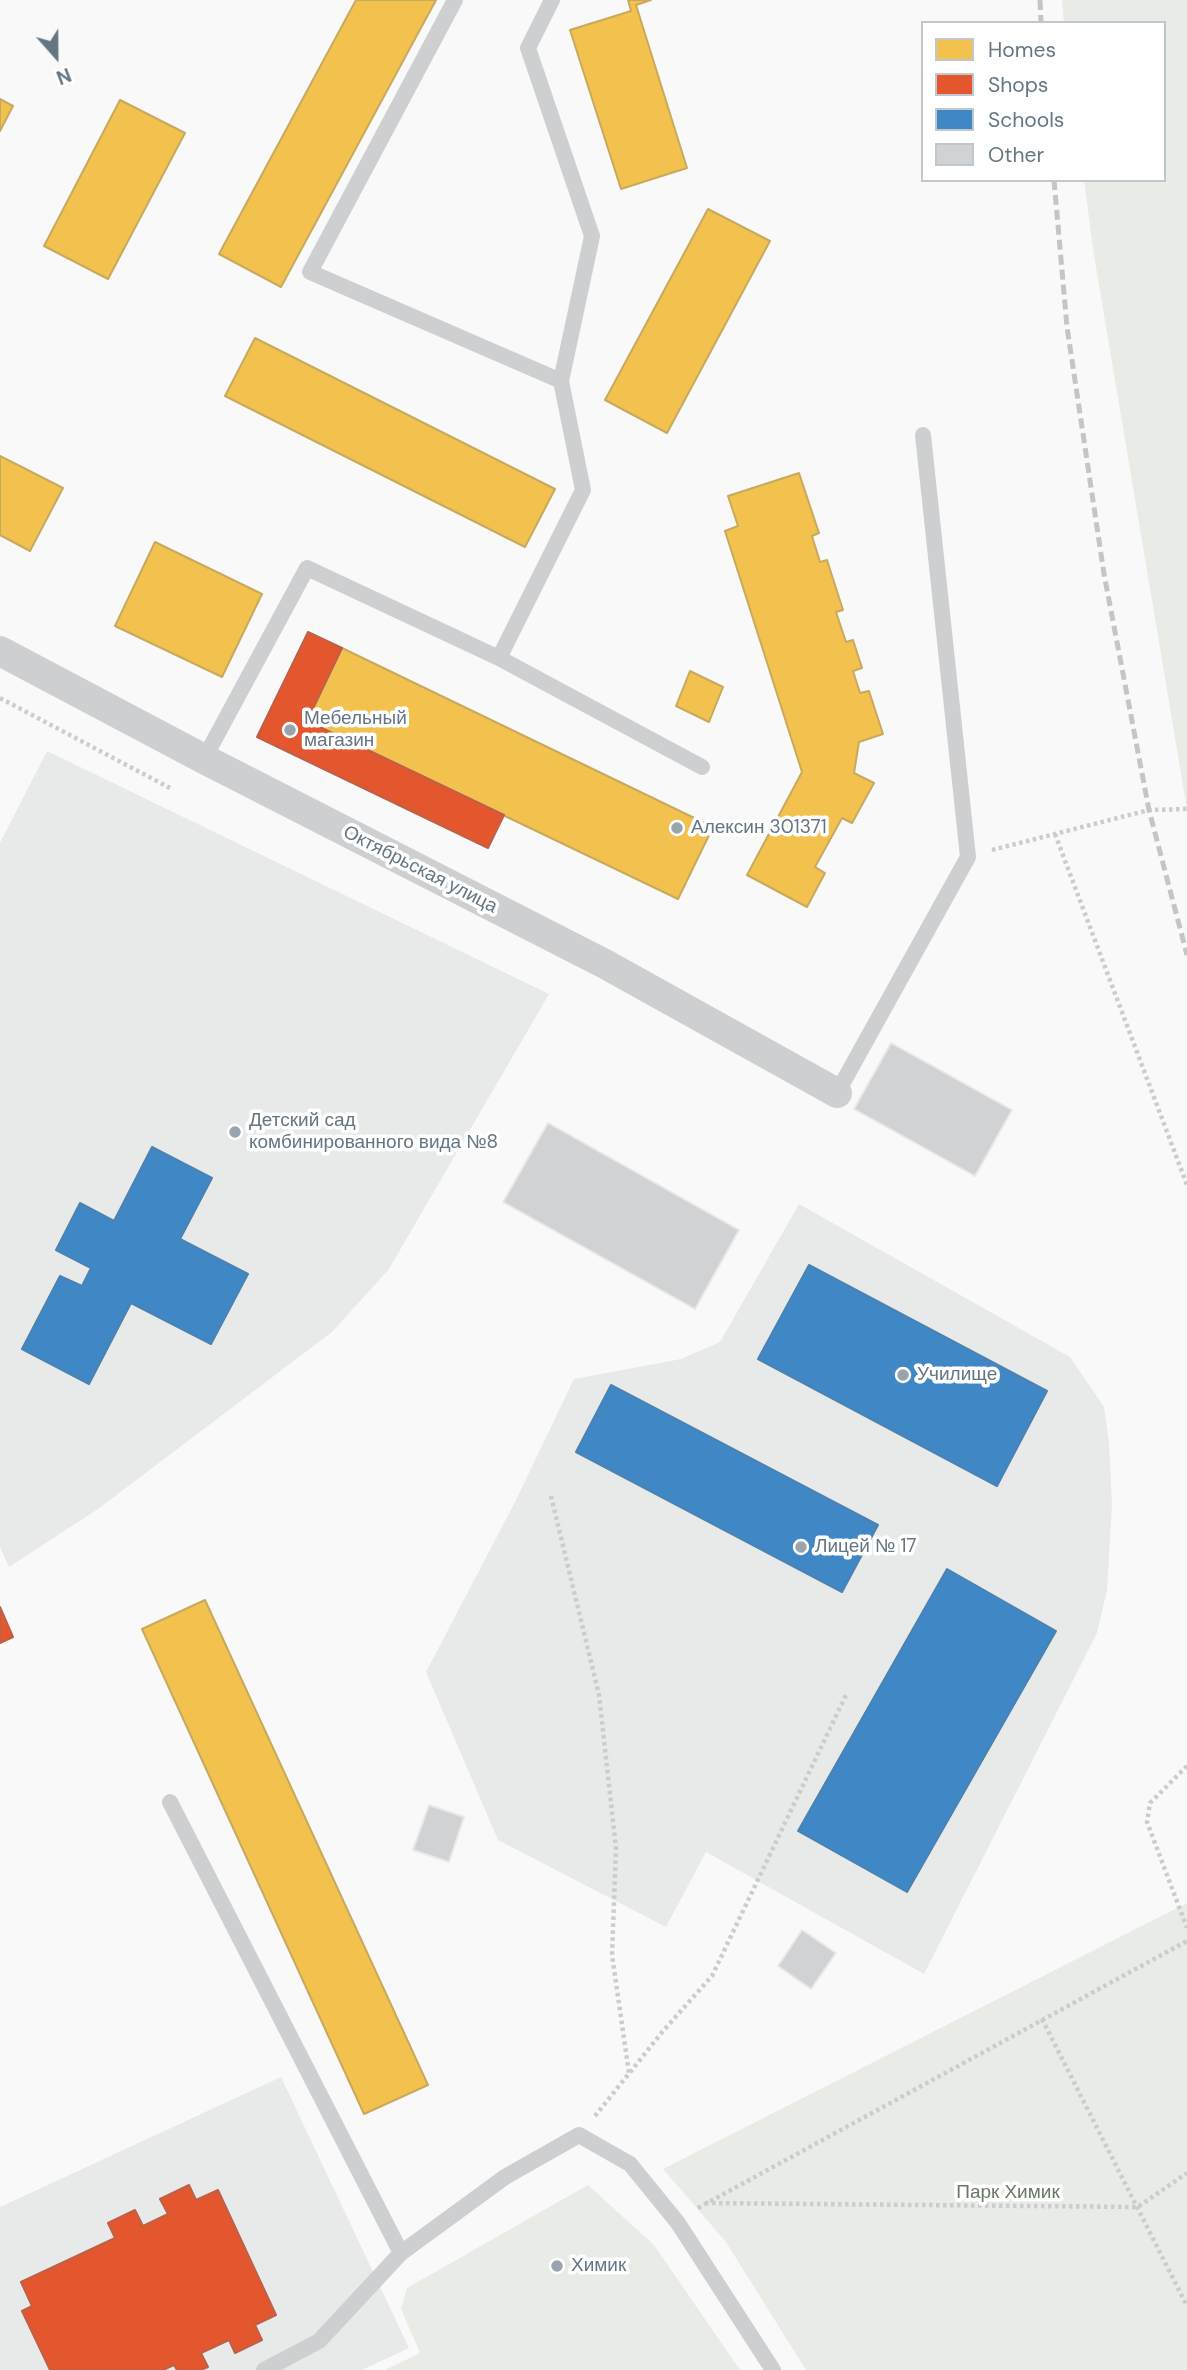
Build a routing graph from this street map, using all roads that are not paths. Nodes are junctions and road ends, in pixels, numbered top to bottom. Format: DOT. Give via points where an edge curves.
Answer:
graph roads {
  1 [pos="454,0"];
  2 [pos="552,0"];
  3 [pos="561,382"];
  4 [pos="923,435"];
  5 [pos="0,651"];
  6 [pos="499,658"];
  7 [pos="204,759"];
  8 [pos="702,767"];
  9 [pos="837,1093"];
  10 [pos="170,1802"];
  11 [pos="401,2253"];
  12 [pos="264,2370"];
  13 [pos="773,2370"];
  1 -- 3 [label="lane" via="310,272"];
  2 -- 3 [label="lane" via="528,48 592,236"];
  3 -- 6 [label="lane" via="583,489"];
  4 -- 9 [label="lane" via="968,857"];
  5 -- 7 [label="street, Октябрьская улица"];
  6 -- 7 [label="lane" via="307,568"];
  6 -- 8 [label="lane"];
  7 -- 9 [label="street, Октябрьская улица" via="606,964"];
  10 -- 11 [label="lane"];
  11 -- 12 [label="lane" via="319,2341"];
  11 -- 13 [label="lane" via="505,2178 579,2135 630,2164 678,2222"];
}
